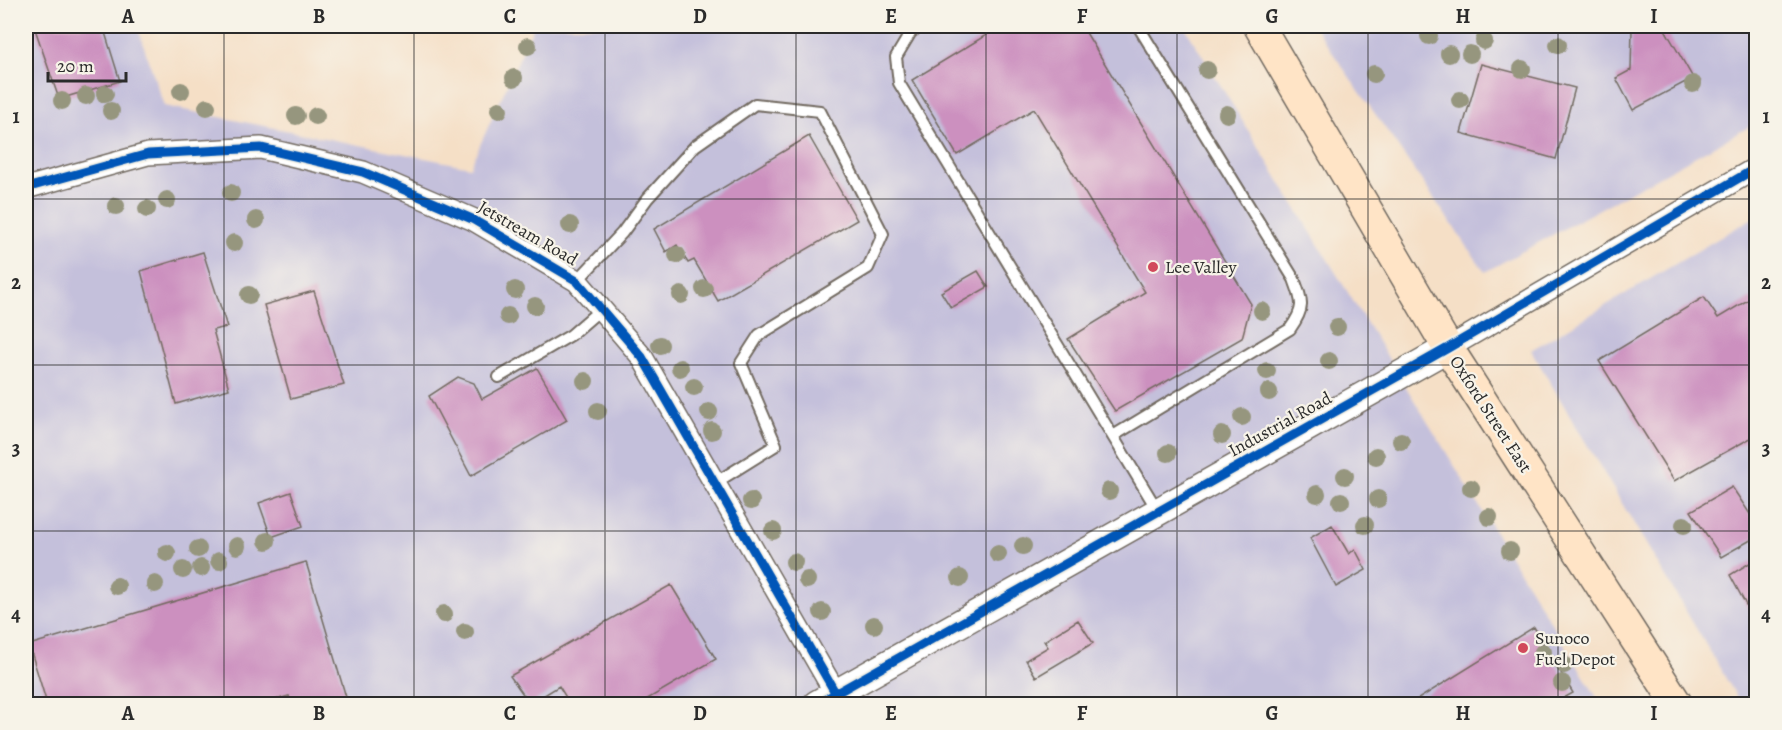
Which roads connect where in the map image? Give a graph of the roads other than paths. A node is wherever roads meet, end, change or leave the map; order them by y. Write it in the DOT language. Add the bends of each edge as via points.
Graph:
graph roads {
  1 [pos="921,26"];
  2 [pos="1138,26"];
  3 [pos="1259,26"];
  4 [pos="1756,168"];
  5 [pos="26,188"];
  6 [pos="577,281"];
  7 [pos="602,309"];
  8 [pos="1448,348"];
  9 [pos="499,377"];
  10 [pos="1113,436"];
  11 [pos="715,483"];
  12 [pos="1158,511"];
  13 [pos="826,699"];
  14 [pos="1677,705"];
  1 -- 10 [label="lane" via="911,32 896,57 899,83"];
  2 -- 10 [label="lane" via="1294,279 1301,314 1290,329"];
  3 -- 8 [label="main road, Oxford Street East"];
  4 -- 8 [label="street, Industrial Road"];
  5 -- 6 [label="street, Jetstream Road" via="147,154 261,148 363,172 472,219"];
  6 -- 7 [label="street, Jetstream Road"];
  6 -- 11 [label="lane" via="695,146 755,104 819,111 883,234 868,267 759,335 741,363 776,444"];
  7 -- 9 [label="lane" via="571,335"];
  7 -- 11 [label="street, Jetstream Road" via="642,357"];
  8 -- 12 [label="street, Industrial Road"];
  8 -- 14 [label="main road, Oxford Street East"];
  10 -- 12 [label="lane"];
  11 -- 13 [label="street, Jetstream Road"];
  12 -- 13 [label="street, Industrial Road"];
}
